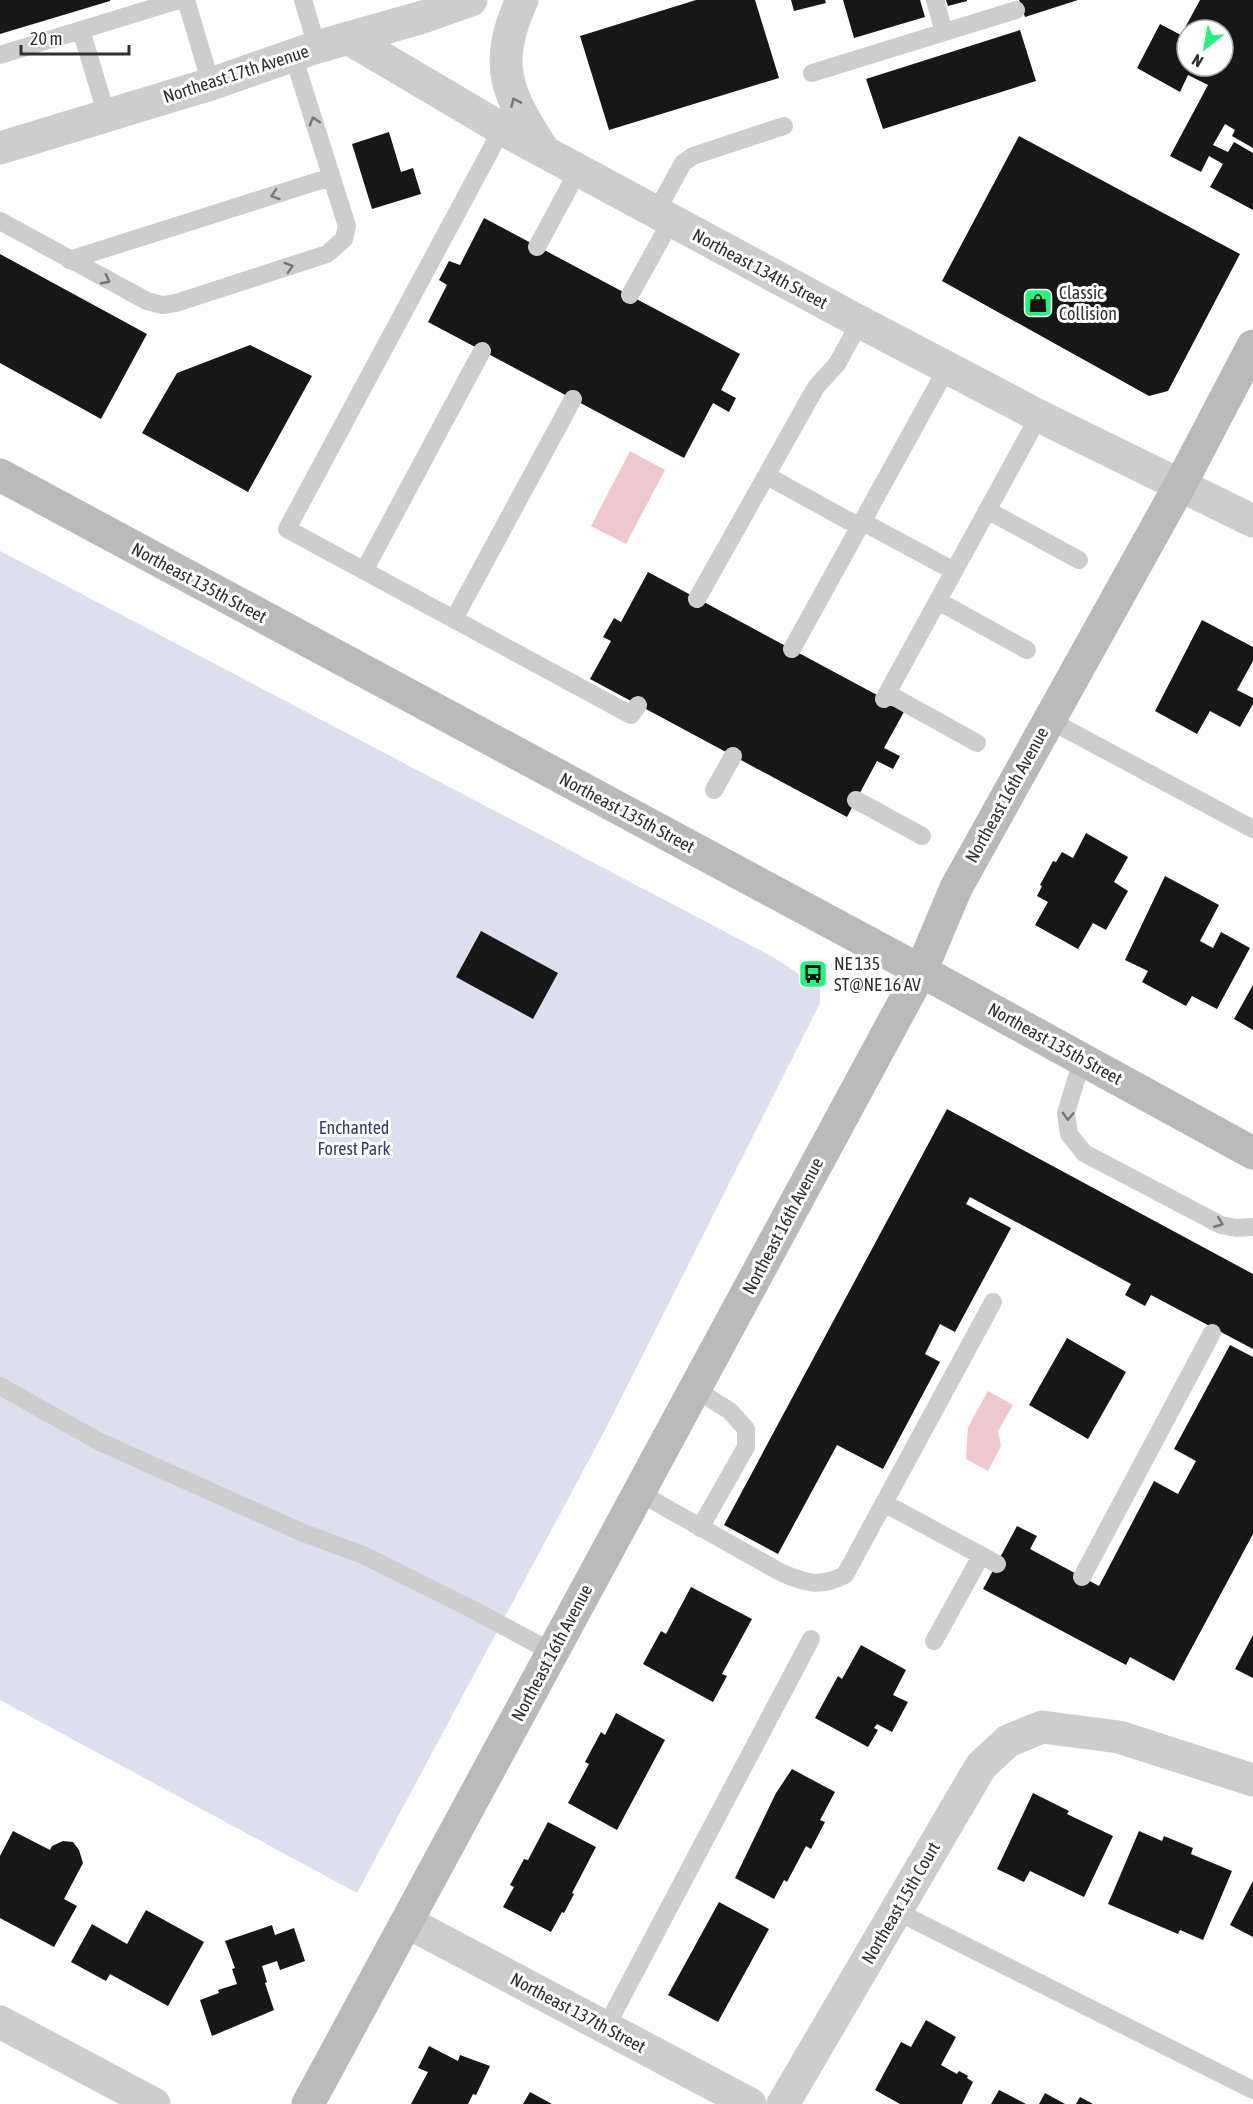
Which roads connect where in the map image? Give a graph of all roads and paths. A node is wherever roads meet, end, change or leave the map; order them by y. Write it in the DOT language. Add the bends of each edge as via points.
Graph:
graph roads {
  1 [pos="179,0"];
  2 [pos="186,0"];
  3 [pos="303,0"];
  4 [pos="471,0"];
  5 [pos="522,0"];
  6 [pos="935,0"];
  7 [pos="420,9"];
  8 [pos="1016,10"];
  9 [pos="81,30"];
  10 [pos="944,32"];
  11 [pos="319,47"];
  12 [pos="0,55"];
  13 [pos="812,73"];
  14 [pos="211,84"];
  15 [pos="106,116"];
  16 [pos="784,126"];
  17 [pos="502,129"];
  18 [pos="0,148"];
  19 [pos="545,152"];
  20 [pos="578,171"];
  21 [pos="331,177"];
  22 [pos="663,217"];
  23 [pos="0,220"];
  24 [pos="537,247"];
  25 [pos="69,260"];
  26 [pos="630,295"];
  27 [pos="860,322"];
  28 [pos="1253,346"];
  29 [pos="482,351"];
  30 [pos="947,368"];
  31 [pos="573,399"];
  32 [pos="1039,417"];
  33 [pos="0,475"];
  34 [pos="766,476"];
  35 [pos="1180,485"];
  36 [pos="987,510"];
  37 [pos="1253,521"];
  38 [pos="861,524"];
  39 [pos="1079,560"];
  40 [pos="364,571"];
  41 [pos="954,572"];
  42 [pos="697,599"];
  43 [pos="938,601"];
  44 [pos="454,619"];
  45 [pos="792,649"];
  46 [pos="1027,650"];
  47 [pos="638,705"];
  48 [pos="1049,720"];
  49 [pos="976,744"];
  50 [pos="733,756"];
  51 [pos="714,790"];
  52 [pos="856,800"];
  53 [pos="1253,829"];
  54 [pos="922,836"];
  55 [pos="921,971"];
  56 [pos="1082,1060"];
  57 [pos="1253,1154"];
  58 [pos="1253,1227"];
  59 [pos="993,1302"];
  60 [pos="1212,1333"];
  61 [pos="0,1386"];
  62 [pos="695,1389"];
  63 [pos="638,1492"];
  64 [pos="884,1503"];
  65 [pos="700,1528"];
  66 [pos="1082,1577"];
  67 [pos="811,1639"];
  68 [pos="934,1641"];
  69 [pos="552,1652"];
  70 [pos="1253,1780"];
  71 [pos="896,1911"];
  72 [pos="407,1922"];
  73 [pos="0,2022"];
  74 [pos="606,2028"];
  75 [pos="1253,2090"];
  76 [pos="154,2104"];
  77 [pos="308,2104"];
  78 [pos="750,2104"];
  79 [pos="783,2104"];
  1 -- 9 [label="lane"];
  2 -- 14 [label="lane"];
  3 -- 11 [label="lane"];
  4 -- 7 [label="street, Northeast 17th Avenue"];
  19 -- 5 [label="street, one-way" via="520,114 507,78 509,34"];
  6 -- 10 [label="lane"];
  7 -- 11 [label="street, Northeast 17th Avenue"];
  8 -- 10 [label="lane"];
  9 -- 12 [label="lane"];
  9 -- 15 [label="lane"];
  10 -- 13 [label="lane"];
  11 -- 14 [label="street, Northeast 17th Avenue"];
  11 -- 17 [label="street, Northeast 134th Street"];
  21 -- 11 [label="lane, one-way"];
  14 -- 15 [label="street, Northeast 17th Avenue"];
  15 -- 18 [label="street, Northeast 17th Avenue"];
  16 -- 22 [label="lane" via="693,156 683,163"];
  17 -- 19 [label="street, Northeast 134th Street"];
  17 -- 40 [label="lane" via="287,529"];
  19 -- 20 [label="street, Northeast 134th Street"];
  20 -- 22 [label="street, Northeast 134th Street"];
  20 -- 24 [label="lane"];
  21 -- 25 [label="lane, one-way"];
  25 -- 21 [label="lane, one-way" via="147,301 162,305 186,299 337,248 347,226"];
  22 -- 26 [label="lane"];
  22 -- 27 [label="street, Northeast 134th Street"];
  23 -- 25 [label="lane"];
  27 -- 30 [label="street, Northeast 134th Street"];
  27 -- 34 [label="lane" via="837,364 816,387"];
  28 -- 35 [label="street, Northeast 16th Avenue"];
  29 -- 40 [label="lane"];
  30 -- 32 [label="street, Northeast 134th Street"];
  30 -- 38 [label="lane"];
  31 -- 44 [label="lane"];
  32 -- 35 [label="street, Northeast 134th Street"];
  32 -- 36 [label="lane"];
  33 -- 55 [label="street, Northeast 135th Street"];
  34 -- 38 [label="lane"];
  34 -- 42 [label="lane"];
  35 -- 37 [label="street, Northeast 134th Street"];
  35 -- 48 [label="street, Northeast 16th Avenue"];
  36 -- 39 [label="lane"];
  36 -- 41 [label="lane"];
  38 -- 41 [label="lane"];
  38 -- 45 [label="lane"];
  40 -- 44 [label="lane"];
  41 -- 43 [label="lane"];
  43 -- 46 [label="lane"];
  43 -- 49 [label="lane" via="885,696"];
  44 -- 47 [label="lane" via="632,715"];
  48 -- 53 [label="lane"];
  48 -- 55 [label="street, Northeast 16th Avenue" via="956,888"];
  50 -- 51 [label="lane"];
  52 -- 54 [label="lane"];
  55 -- 56 [label="street, Northeast 135th Street"];
  55 -- 62 [label="street, Northeast 16th Avenue"];
  56 -- 57 [label="street, Northeast 135th Street"];
  56 -- 58 [label="lane, one-way" via="1066,1113 1069,1134 1084,1153 1221,1225"];
  59 -- 64 [label="lane"];
  60 -- 66 [label="lane"];
  61 -- 69 [label="lane" via="98,1442 363,1556"];
  62 -- 63 [label="street, Northeast 16th Avenue"];
  62 -- 65 [label="lane" via="730,1412 746,1429 746,1447"];
  63 -- 65 [label="lane"];
  63 -- 69 [label="street, Northeast 16th Avenue"];
  64 -- 65 [label="lane" via="845,1575 831,1582 796,1579"];
  64 -- 68 [label="lane" via="989,1560"];
  67 -- 74 [label="lane"];
  69 -- 72 [label="street, Northeast 16th Avenue"];
  70 -- 71 [label="street, Northeast 15th Court" via="1119,1737 1042,1727 1008,1741 981,1766"];
  71 -- 75 [label="lane"];
  71 -- 79 [label="street, Northeast 15th Court"];
  72 -- 74 [label="street, Northeast 137th Street"];
  72 -- 77 [label="street, Northeast 16th Avenue"];
  73 -- 76 [label="street"];
  74 -- 78 [label="street, Northeast 137th Street"];
}
